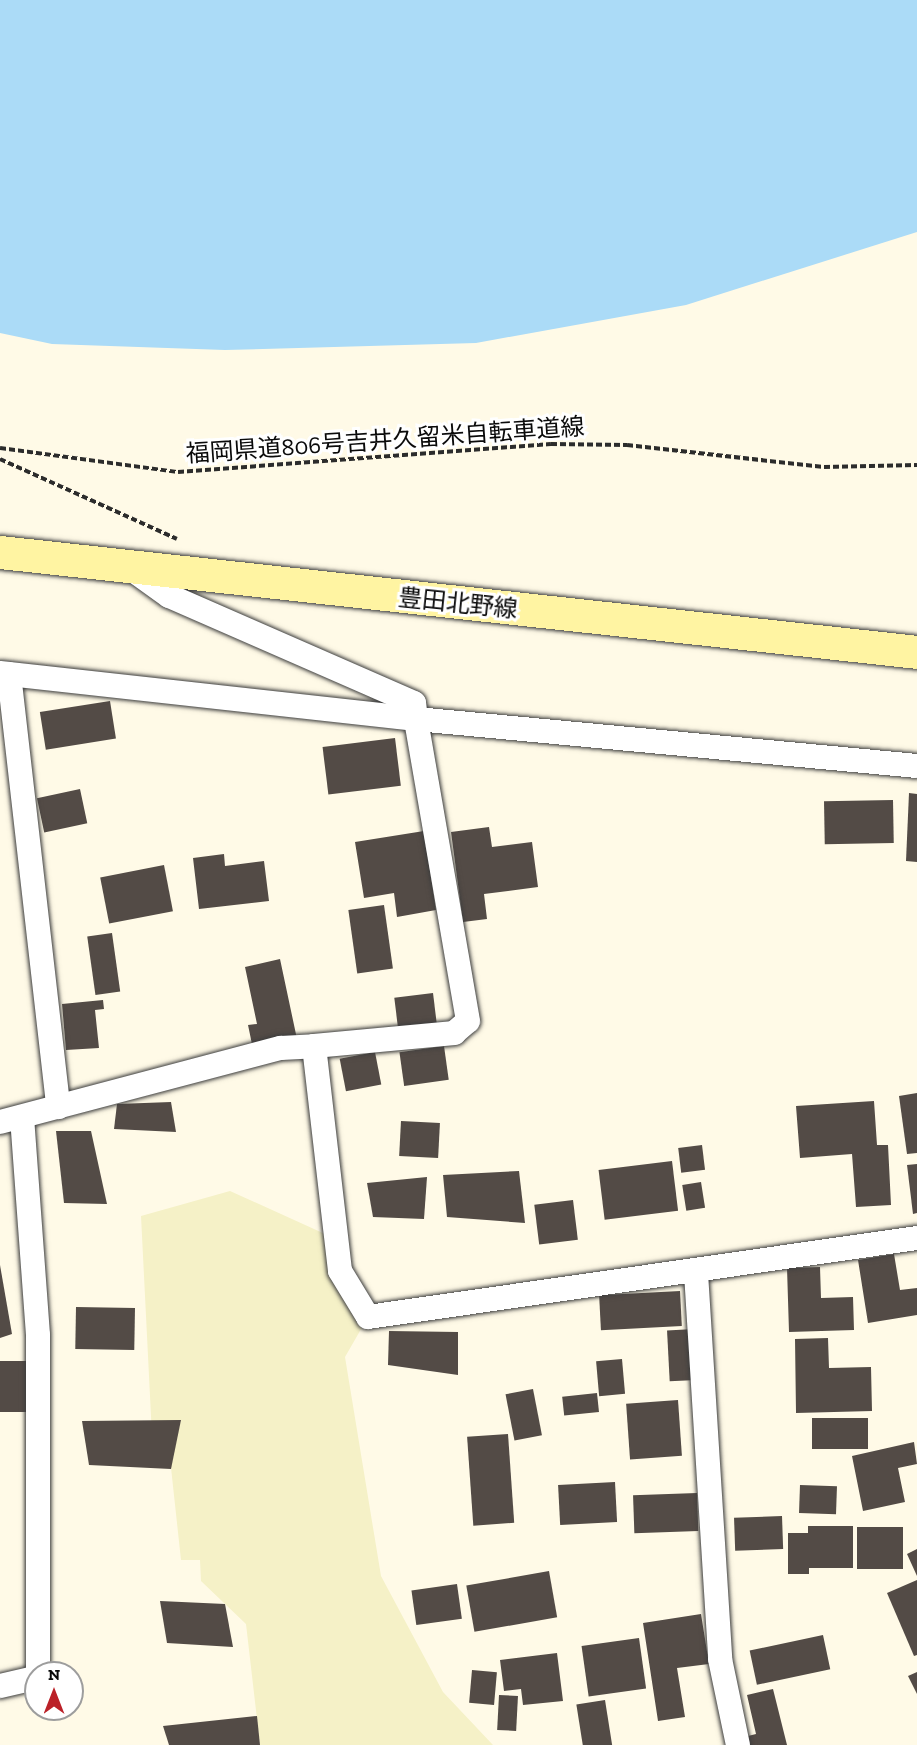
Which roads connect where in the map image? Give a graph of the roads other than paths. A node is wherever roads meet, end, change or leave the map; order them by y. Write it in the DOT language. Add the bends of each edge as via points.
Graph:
graph roads {
  1 [pos="0,552"];
  2 [pos="130,568"];
  3 [pos="917,652"];
  4 [pos="4,673"];
  5 [pos="416,719"];
  6 [pos="917,766"];
  7 [pos="314,1046"];
  8 [pos="58,1107"];
  9 [pos="11,1119"];
  10 [pos="917,1238"];
  11 [pos="696,1273"];
  12 [pos="38,1661"];
  13 [pos="24,1681"];
  14 [pos="0,1686"];
  15 [pos="738,1745"];
  1 -- 2 [label="main road, 豊田北野線"];
  2 -- 3 [label="main road, 豊田北野線"];
  2 -- 5 [label="street" via="169,596 414,703"];
  4 -- 5 [label="street"];
  4 -- 8 [label="street"];
  5 -- 6 [label="street"];
  5 -- 7 [label="street" via="468,1022 454,1033"];
  7 -- 8 [label="street" via="280,1048"];
  7 -- 11 [label="street" via="340,1271 368,1317"];
  8 -- 9 [label="street"];
  9 -- 12 [label="street" via="38,1335"];
  10 -- 11 [label="street"];
  11 -- 15 [label="street" via="720,1659"];
  13 -- 14 [label="street"];
}
